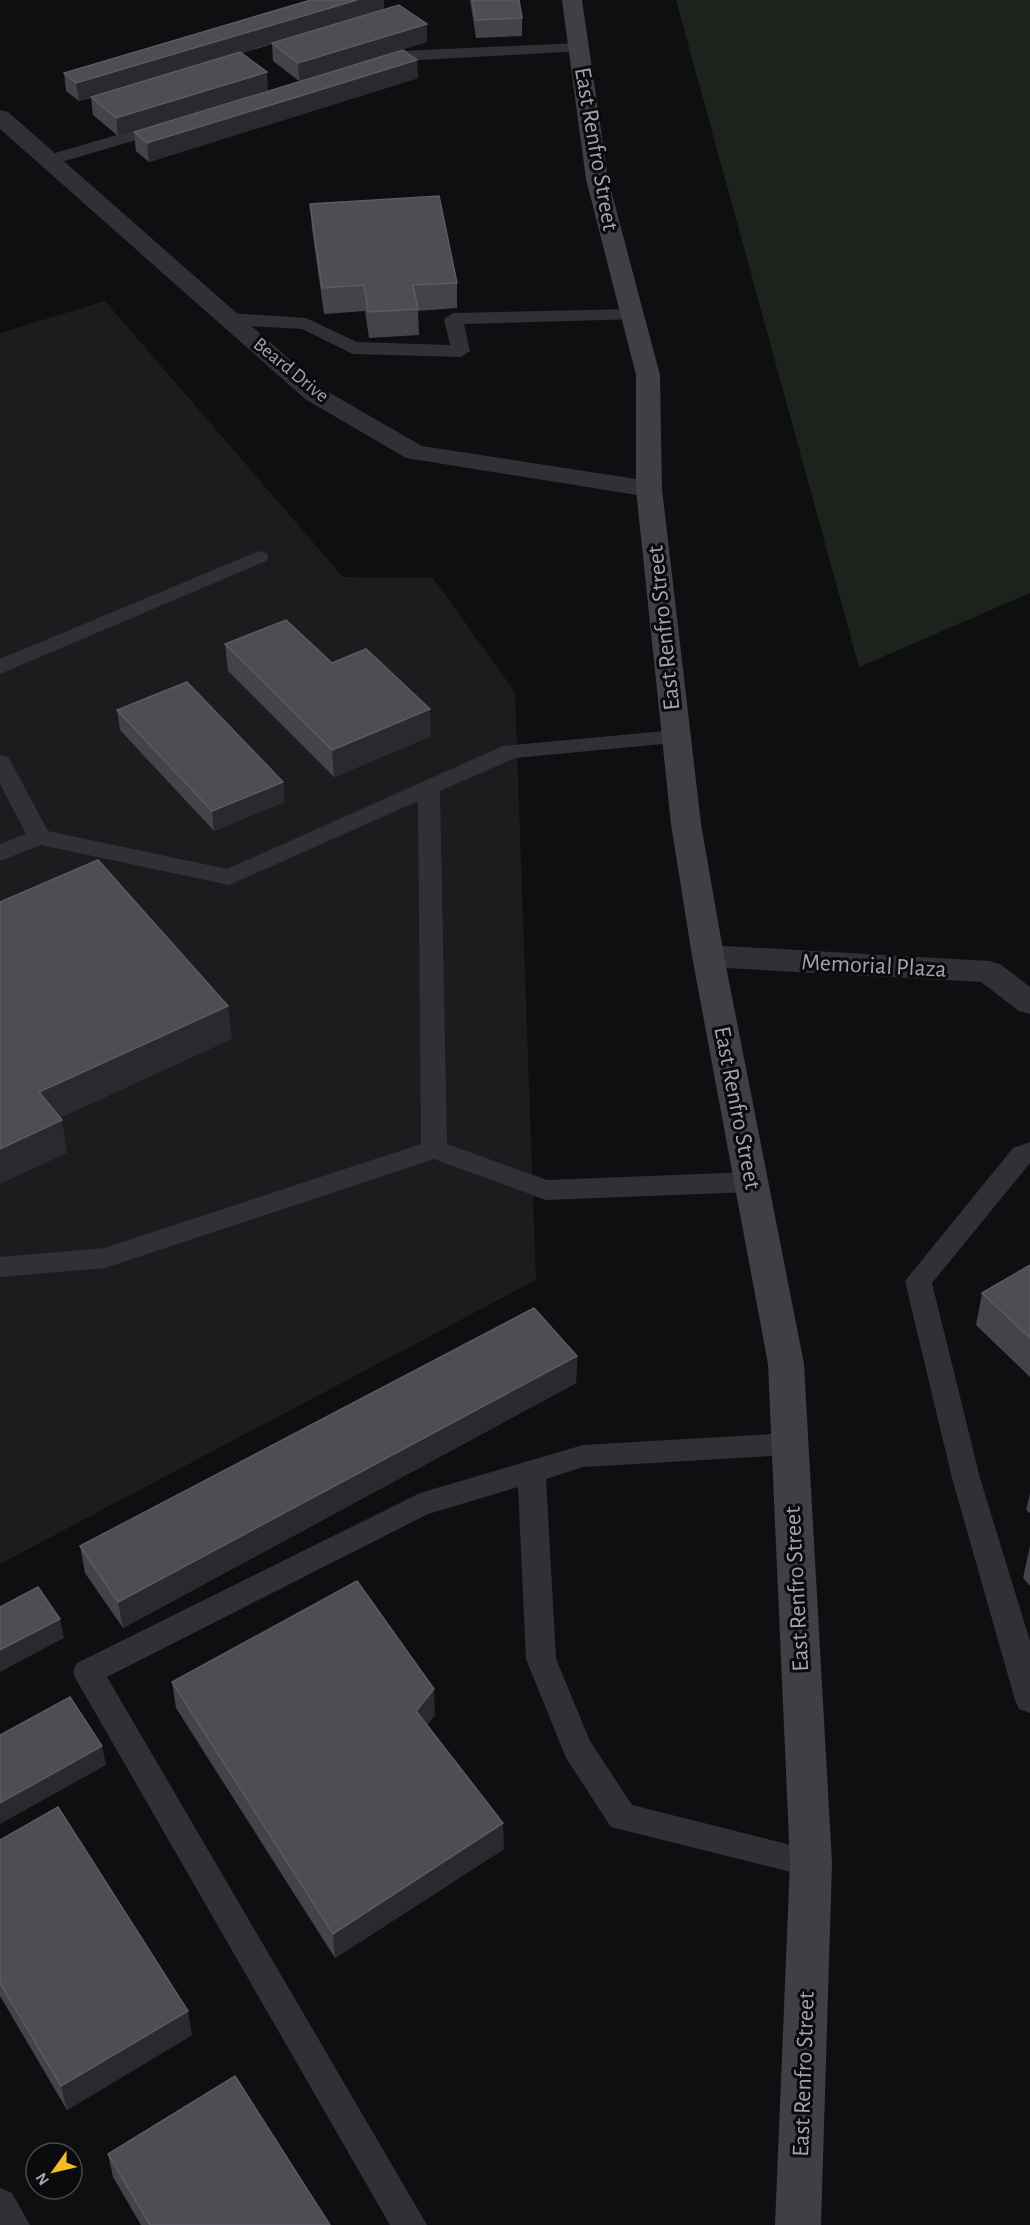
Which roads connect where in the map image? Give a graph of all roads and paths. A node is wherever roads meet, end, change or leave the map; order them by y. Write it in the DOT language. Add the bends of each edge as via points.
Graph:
graph roads {
  1 [pos="572,0"];
  2 [pos="578,48"];
  3 [pos="367,66"];
  4 [pos="0,117"];
  5 [pos="188,119"];
  6 [pos="51,160"];
  7 [pos="632,315"];
  8 [pos="230,319"];
  9 [pos="649,489"];
  10 [pos="259,556"];
  11 [pos="0,667"];
  12 [pos="676,737"];
  13 [pos="0,762"];
  14 [pos="429,788"];
  15 [pos="39,837"];
  16 [pos="0,853"];
  17 [pos="708,956"];
  18 [pos="1030,1004"];
  19 [pos="434,1149"];
  20 [pos="1030,1151"];
  21 [pos="751,1182"];
  22 [pos="0,1267"];
  23 [pos="790,1444"];
  24 [pos="531,1471"];
  25 [pos="1030,1700"];
  26 [pos="811,1863"];
  27 [pos="0,2205"];
  28 [pos="12,2225"];
  29 [pos="409,2225"];
  30 [pos="798,2225"];
  1 -- 2 [label="main road, East Renfro Street"];
  2 -- 3 [label="lane" via="400,56"];
  2 -- 7 [label="main road, East Renfro Street" via="597,179"];
  4 -- 6 [label="street, Beard Drive"];
  5 -- 6 [label="lane"];
  6 -- 8 [label="street, Beard Drive"];
  7 -- 8 [label="lane" via="453,319 461,351 353,348 306,324"];
  7 -- 9 [label="main road, East Renfro Street" via="648,375"];
  8 -- 9 [label="street, Beard Drive" via="314,394 415,453"];
  9 -- 12 [label="main road, East Renfro Street"];
  10 -- 11 [label="lane"];
  12 -- 14 [label="lane" via="511,750"];
  12 -- 17 [label="main road, East Renfro Street"];
  13 -- 15 [label="lane"];
  14 -- 15 [label="lane" via="229,877"];
  14 -- 19 [label="lane"];
  15 -- 16 [label="lane"];
  17 -- 18 [label="street, Memorial Plaza" via="989,972"];
  17 -- 21 [label="main road, East Renfro Street"];
  19 -- 21 [label="lane" via="546,1190"];
  19 -- 22 [label="lane" via="105,1258"];
  20 -- 25 [label="lane" via="1022,1155 918,1281 966,1478"];
  21 -- 23 [label="main road, East Renfro Street" via="786,1364"];
  23 -- 24 [label="lane" via="584,1456"];
  23 -- 26 [label="main road, East Renfro Street"];
  24 -- 26 [label="lane" via="541,1659 577,1748 622,1817"];
  24 -- 29 [label="lane" via="420,1505 88,1672"];
  26 -- 30 [label="main road, East Renfro Street"];
  27 -- 28 [label="lane"];
}
